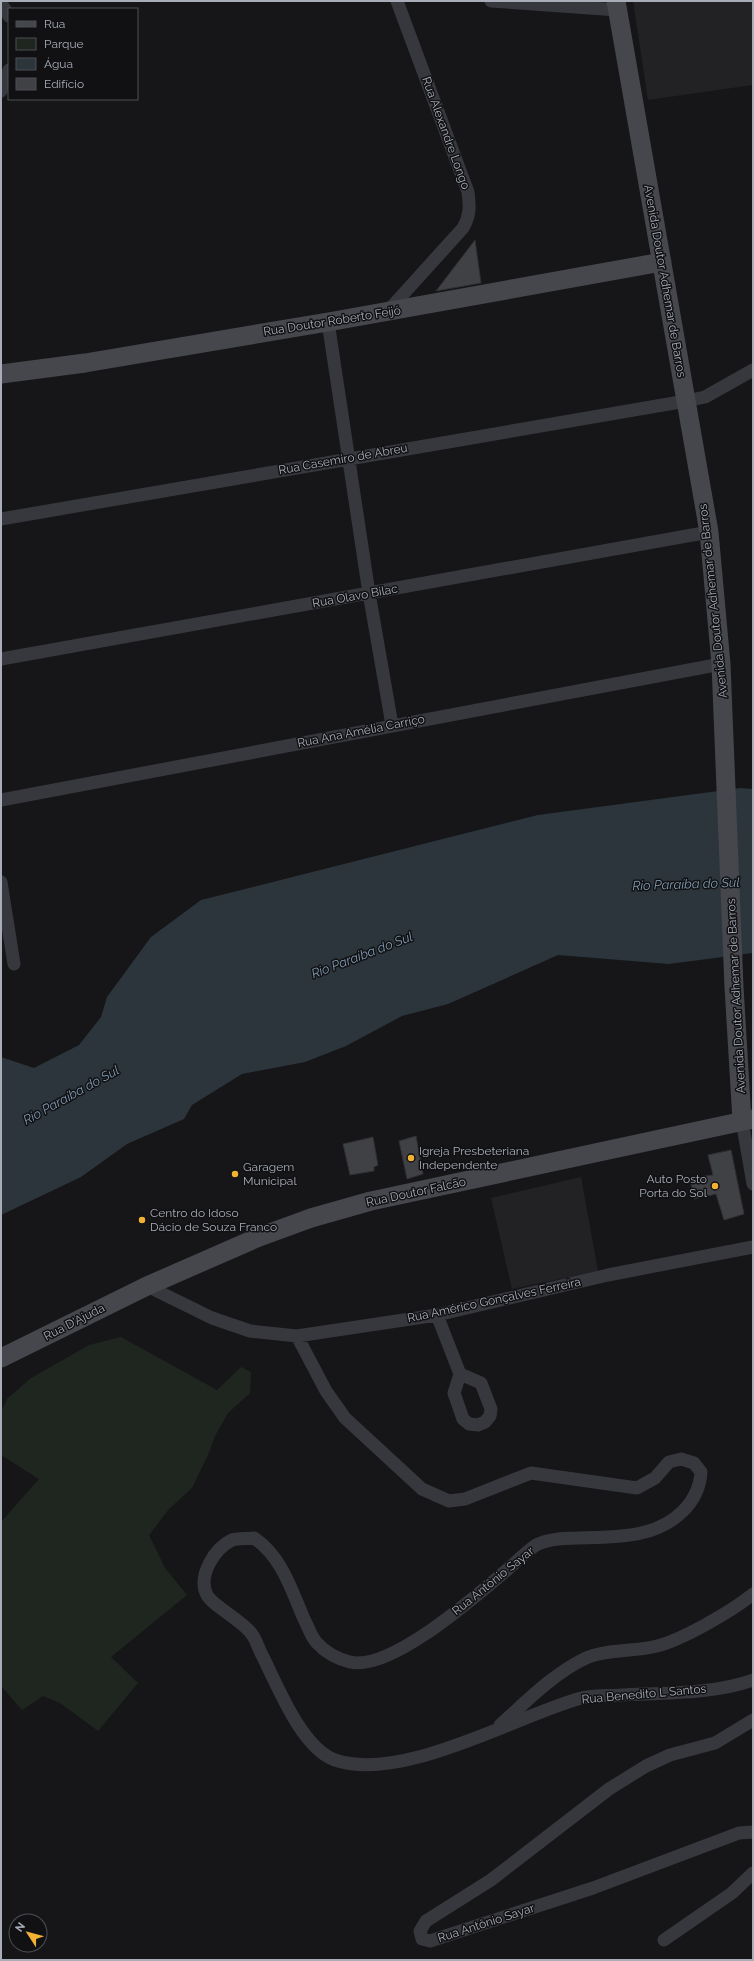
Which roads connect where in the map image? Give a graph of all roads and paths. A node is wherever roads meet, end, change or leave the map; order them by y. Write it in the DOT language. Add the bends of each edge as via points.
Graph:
graph roads {
  1 [pos="397,1"];
  2 [pos="491,1"];
  3 [pos="1,3"];
  4 [pos="617,5"];
  5 [pos="8,14"];
  6 [pos="8,73"];
  7 [pos="1,91"];
  8 [pos="662,262"];
  9 [pos="388,312"];
  10 [pos="328,322"];
  11 [pos="753,370"];
  12 [pos="1,374"];
  13 [pos="686,401"];
  14 [pos="348,458"];
  15 [pos="1,519"];
  16 [pos="709,532"];
  17 [pos="369,593"];
  18 [pos="1,659"];
  19 [pos="721,664"];
  20 [pos="392,725"];
  21 [pos="1,800"];
  22 [pos="1,882"];
  23 [pos="14,964"];
  24 [pos="747,1120"];
  25 [pos="753,1184"];
  26 [pos="753,1247"];
  27 [pos="147,1286"];
  28 [pos="437,1315"];
  29 [pos="297,1336"];
  30 [pos="1,1358"];
  31 [pos="460,1374"];
  32 [pos="753,1594"];
  33 [pos="208,1596"];
  34 [pos="753,1680"];
  35 [pos="753,1720"];
  36 [pos="492,1731"];
  37 [pos="753,1832"];
  38 [pos="753,1873"];
  39 [pos="664,1940"];
  1 -- 9 [label="street, Rua Alexandre Longo" via="468,192 470,206 469,218 463,228"];
  2 -- 4 [label="street"];
  3 -- 5 [label="street"];
  4 -- 8 [label="main road, Avenida Doutor Adhemar de Barros"];
  6 -- 7 [label="street"];
  8 -- 9 [label="main road, Rua Doutor Roberto Feijó"];
  8 -- 13 [label="main road, Avenida Doutor Adhemar de Barros"];
  9 -- 10 [label="main road, Rua Doutor Roberto Feijó"];
  10 -- 12 [label="main road, Rua Doutor Roberto Feijó" via="85,363"];
  10 -- 14 [label="street"];
  11 -- 13 [label="street" via="705,397"];
  13 -- 14 [label="street, Rua Casemiro de Abreu"];
  13 -- 16 [label="main road, Avenida Doutor Adhemar de Barros"];
  14 -- 15 [label="street, Rua Casemiro de Abreu"];
  14 -- 17 [label="street"];
  16 -- 17 [label="street, Rua Olavo Bilac"];
  16 -- 19 [label="main road, Avenida Doutor Adhemar de Barros"];
  17 -- 18 [label="street, Rua Olavo Bilac"];
  17 -- 20 [label="street"];
  19 -- 20 [label="street, Rua Ana Amélia Carriço"];
  19 -- 24 [label="main road, Avenida Doutor Adhemar de Barros" via="734,987"];
  20 -- 21 [label="street, Rua Ana Amélia Carriço"];
  22 -- 23 [label="street"];
  24 -- 25 [label="street, Avenida Doutor Adhemar de Barros"];
  24 -- 27 [label="main road, Rua Doutor Falcão" via="371,1201 266,1234"];
  26 -- 28 [label="street, Rua Américo Gonçalves Ferreira" via="608,1275"];
  27 -- 29 [label="street, Rua Américo Gonçalves Ferreira" via="212,1318 250,1331"];
  27 -- 30 [label="main road, Rua D'Ajuda"];
  28 -- 29 [label="street, Rua Américo Gonçalves Ferreira"];
  28 -- 31 [label="street"];
  29 -- 33 [label="street, Rua Antônio Sayar" via="326,1391 345,1418 422,1489 449,1501 465,1498 531,1473 637,1488 655,1478 669,1462 681,1459 694,1463 701,1472 700,1485 692,1502 676,1518 657,1529 625,1537 561,1538 537,1545 460,1609 425,1634 385,1657 366,1662 352,1663 335,1657 316,1643 278,1560 266,1546 254,1538 233,1540 216,1552 204,1584"];
  32 -- 36 [label="street, Rua Benedito L Santos" via="673,1641 586,1659 565,1670"];
  33 -- 36 [label="street, Rua Benedito L Santos" via="252,1634 299,1727 313,1746 334,1760 379,1764 405,1760 454,1746"];
  34 -- 36 [label="street, Rua Benedito L Santos" via="716,1688 583,1698"];
  35 -- 37 [label="street, Rua Antônio Sayar" via="715,1743 670,1755 646,1766 609,1789 491,1880 426,1920 420,1931 422,1939 430,1941 593,1888 739,1833"];
  38 -- 39 [label="street" via="732,1893"];
}
